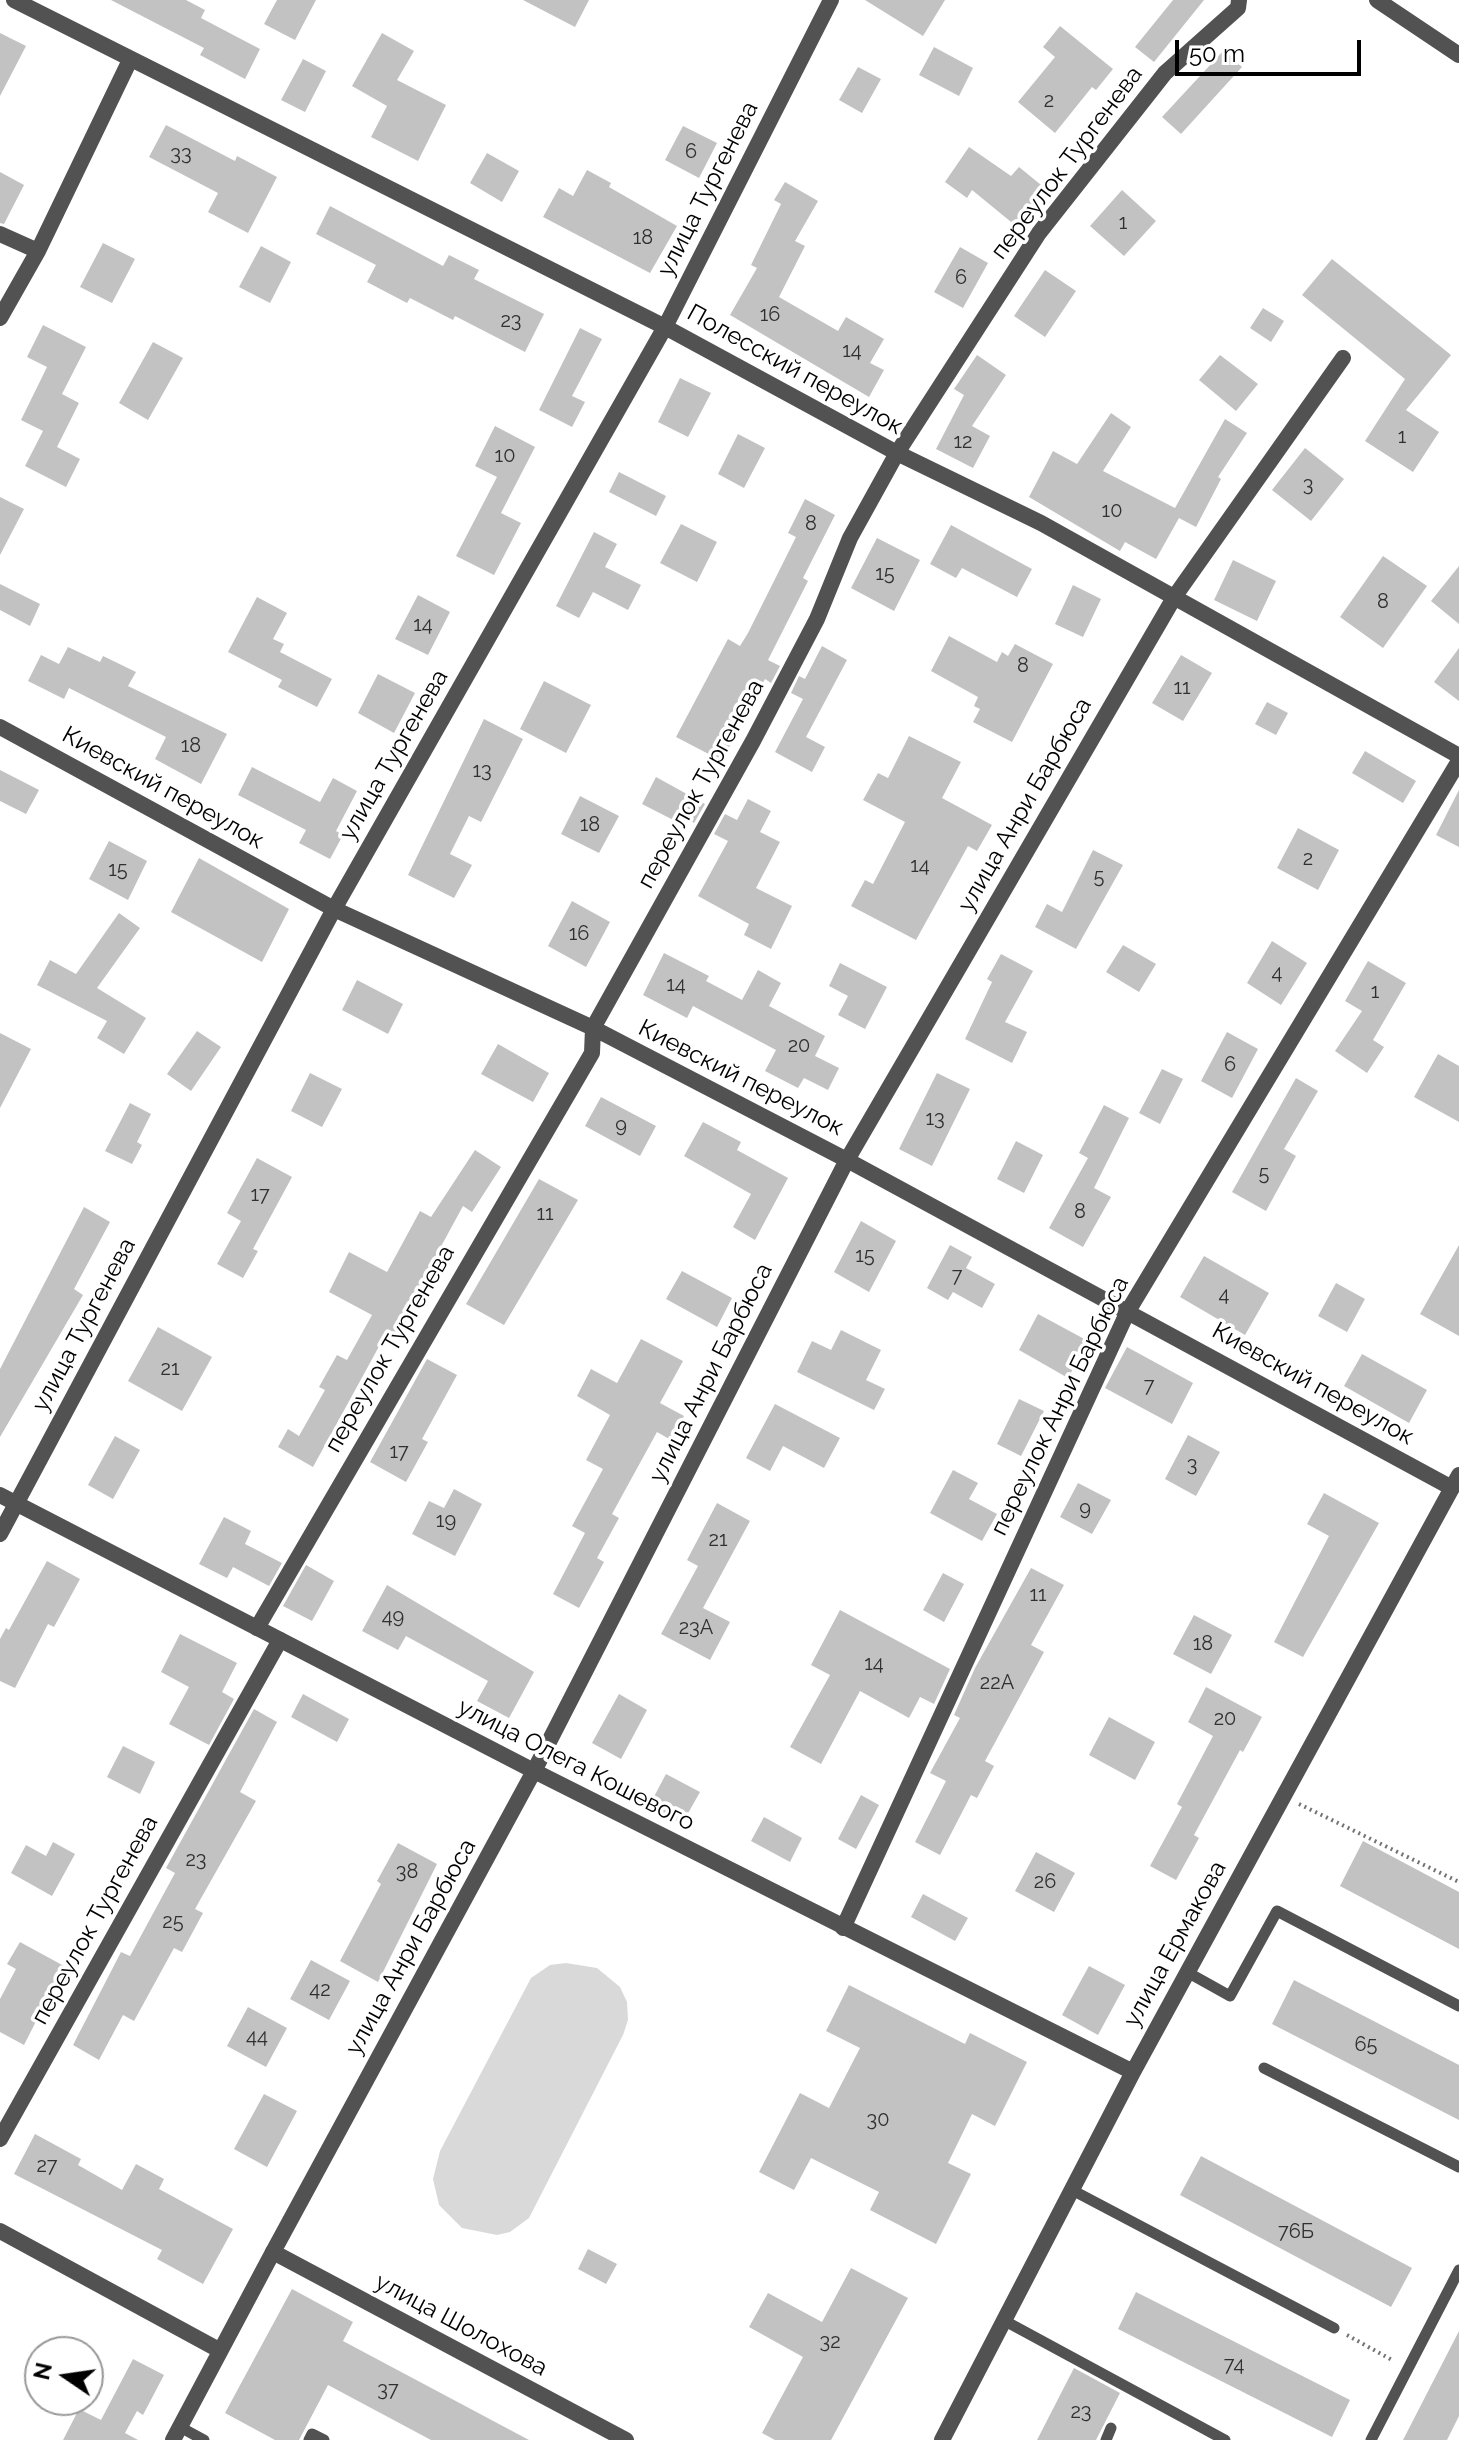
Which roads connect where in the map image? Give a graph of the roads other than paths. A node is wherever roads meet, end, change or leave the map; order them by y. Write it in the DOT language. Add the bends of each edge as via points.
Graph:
graph roads {
  1 [pos="14,0"];
  2 [pos="831,0"];
  3 [pos="1239,0"];
  4 [pos="1377,0"];
  5 [pos="1459,55"];
  6 [pos="130,60"];
  7 [pos="0,234"];
  8 [pos="38,251"];
  9 [pos="0,318"];
  10 [pos="665,327"];
  11 [pos="1343,358"];
  12 [pos="897,453"];
  13 [pos="1175,596"];
  14 [pos="0,727"];
  15 [pos="1459,758"];
  16 [pos="334,909"];
  17 [pos="593,1028"];
  18 [pos="847,1160"];
  19 [pos="1128,1311"];
  20 [pos="1456,1481"];
  21 [pos="0,1495"];
  22 [pos="16,1504"];
  23 [pos="0,1534"];
  24 [pos="257,1628"];
  25 [pos="280,1640"];
  26 [pos="534,1771"];
  27 [pos="843,1928"];
  28 [pos="1187,1972"];
  29 [pos="1459,2006"];
  30 [pos="1264,2068"];
  31 [pos="1133,2072"];
  32 [pos="0,2139"];
  33 [pos="1459,2167"];
  34 [pos="1072,2190"];
  35 [pos="0,2231"];
  36 [pos="273,2252"];
  37 [pos="1459,2270"];
  38 [pos="1005,2321"];
  39 [pos="1334,2328"];
  40 [pos="219,2350"];
  41 [pos="1111,2428"];
  42 [pos="176,2434"];
  43 [pos="204,2440"];
  44 [pos="309,2440"];
  45 [pos="324,2440"];
  46 [pos="626,2440"];
  47 [pos="942,2440"];
  48 [pos="1106,2440"];
  49 [pos="1225,2440"];
  50 [pos="1371,2440"];
  1 -- 6 [label="street, Полесский переулок"];
  2 -- 10 [label="street, улица Тургенева"];
  3 -- 12 [label="street, переулок Тургенева" via="1238,8 1165,73 1039,233"];
  4 -- 5 [label="street"];
  6 -- 8 [label="street"];
  6 -- 10 [label="street, Полесский переулок"];
  7 -- 8 [label="street"];
  8 -- 9 [label="street"];
  10 -- 12 [label="street, Полесский переулок"];
  10 -- 16 [label="street, улица Тургенева"];
  11 -- 13 [label="street, улица Анри Барбюса"];
  12 -- 13 [label="street, Полесский переулок"];
  12 -- 17 [label="street, переулок Тургенева" via="850,538 817,619 760,727"];
  13 -- 15 [label="street, Полесский переулок"];
  13 -- 18 [label="street, улица Анри Барбюса"];
  14 -- 16 [label="street, Киевский переулок"];
  15 -- 19 [label="street, переулок Анри Барбюса"];
  16 -- 17 [label="street, Киевский переулок"];
  16 -- 22 [label="street, улица Тургенева"];
  17 -- 18 [label="street, Киевский переулок"];
  17 -- 24 [label="street, переулок Тургенева" via="592,1053"];
  18 -- 19 [label="street, Киевский переулок"];
  18 -- 26 [label="street, улица Анри Барбюса"];
  19 -- 20 [label="street, Киевский переулок"];
  19 -- 27 [label="street, переулок Анри Барбюса"];
  20 -- 28 [label="street, улица Ермакова"];
  21 -- 22 [label="street, улица Олега Кошевого"];
  22 -- 23 [label="street, улица Тургенева"];
  22 -- 24 [label="street, улица Олега Кошевого"];
  24 -- 25 [label="street, улица Олега Кошевого"];
  25 -- 26 [label="street, улица Олега Кошевого"];
  25 -- 32 [label="street, переулок Тургенева"];
  26 -- 27 [label="street, улица Олега Кошевого"];
  26 -- 36 [label="street, улица Анри Барбюса"];
  27 -- 31 [label="street, улица Олега Кошевого"];
  28 -- 29 [label="lane" via="1230,1996 1277,1911"];
  28 -- 31 [label="street, улица Ермакова"];
  30 -- 33 [label="lane"];
  31 -- 34 [label="street, улица Ермакова"];
  34 -- 38 [label="street, улица Ермакова"];
  34 -- 39 [label="lane"];
  35 -- 40 [label="street"];
  36 -- 40 [label="street, улица Анри Барбюса"];
  36 -- 46 [label="street, улица Шолохова"];
  37 -- 50 [label="lane"];
  38 -- 47 [label="street, улица Ермакова"];
  38 -- 49 [label="lane"];
  40 -- 42 [label="street, улица Анри Барбюса"];
  41 -- 48 [label="lane"];
  42 -- 43 [label="lane"];
  44 -- 45 [label="lane" via="312,2434"];
}
